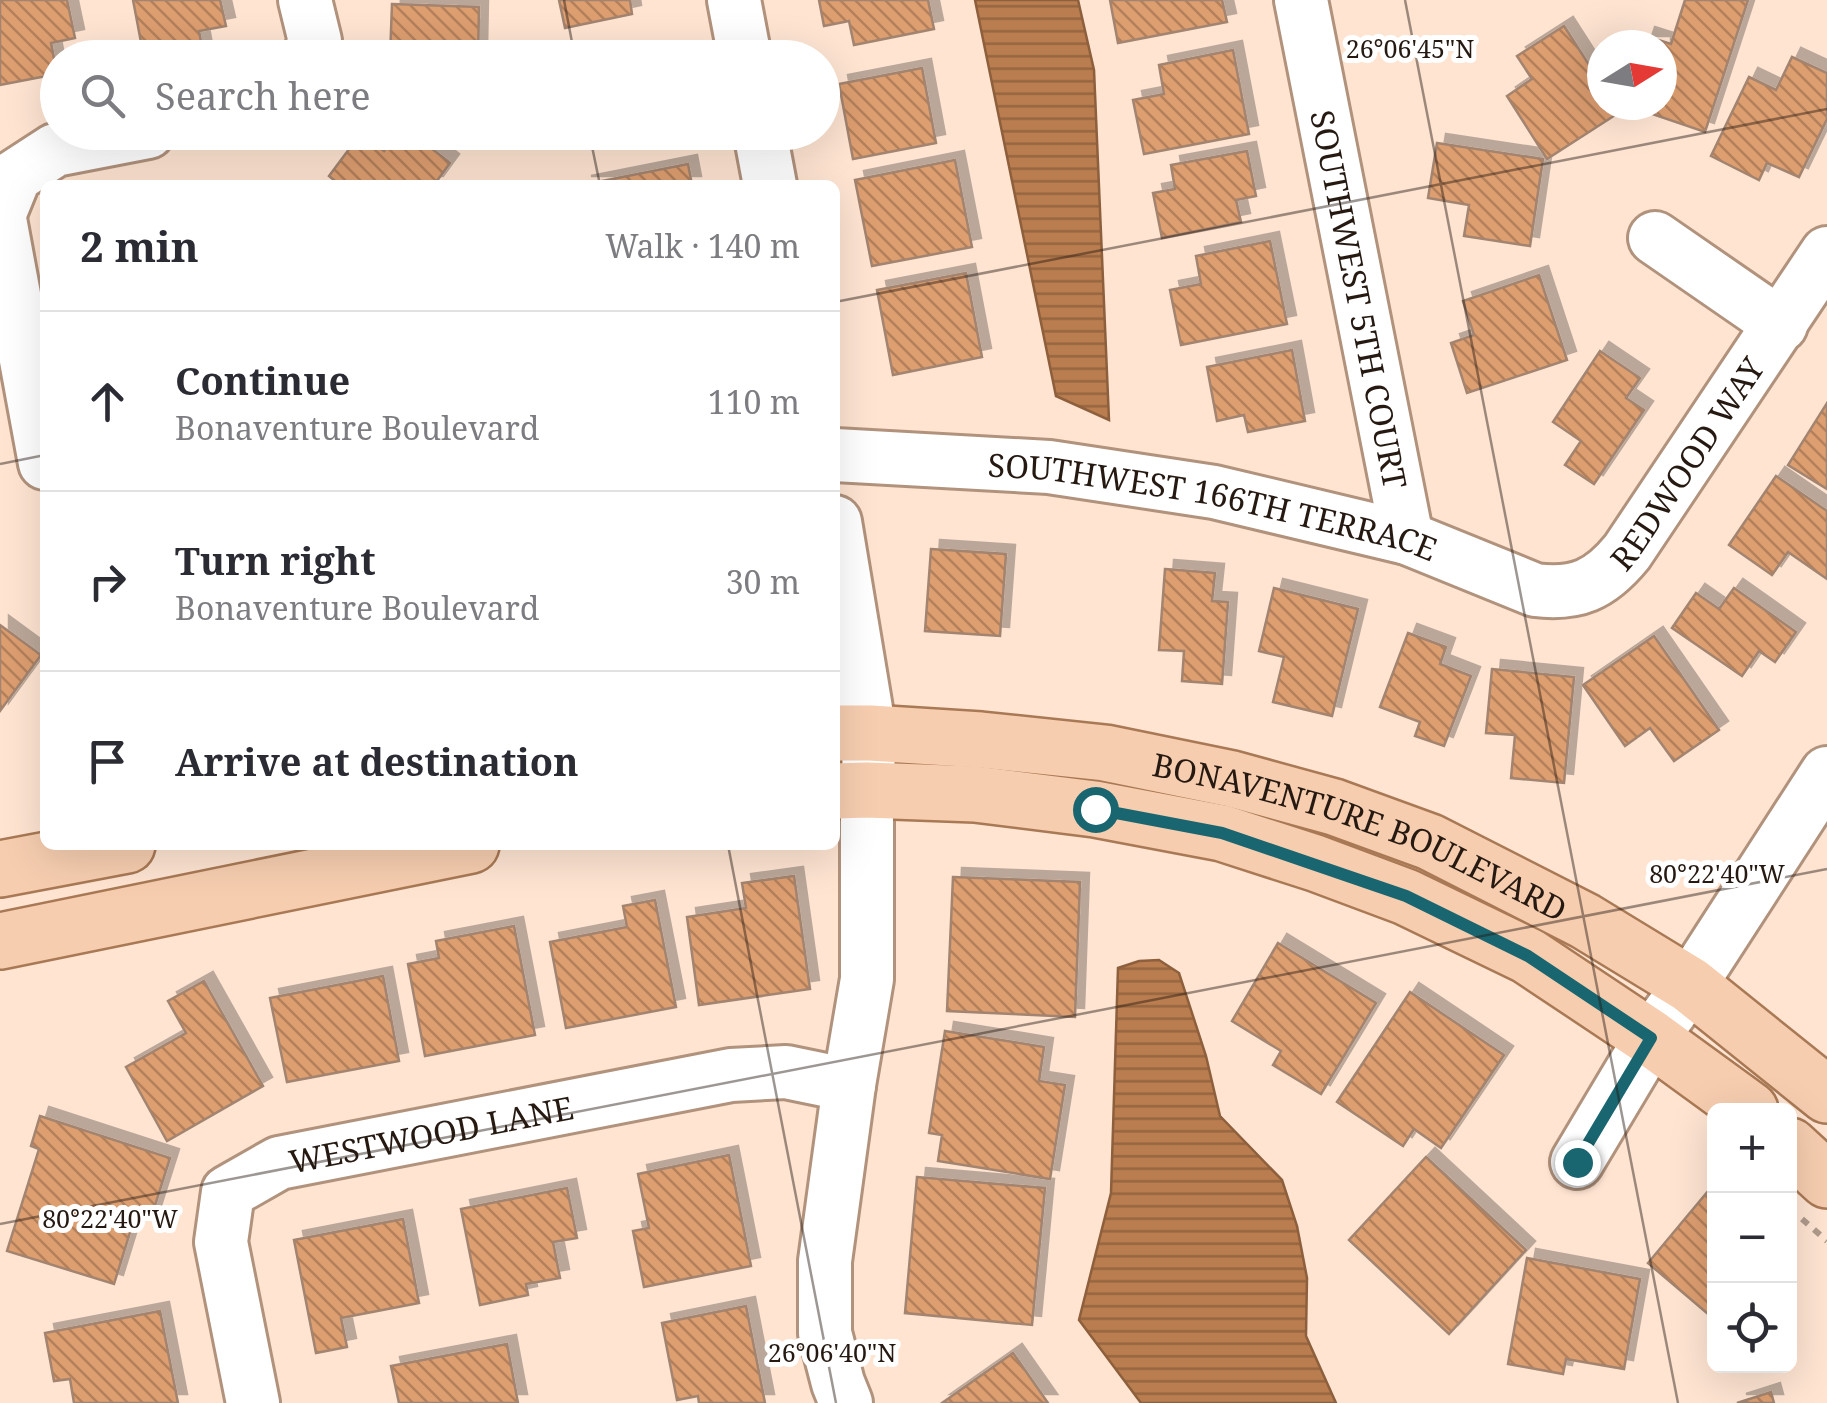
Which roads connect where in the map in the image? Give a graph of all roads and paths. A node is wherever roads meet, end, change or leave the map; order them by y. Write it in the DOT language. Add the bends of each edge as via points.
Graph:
graph roads {
  1 [pos="305,0"];
  2 [pos="734,0"];
  3 [pos="1301,0"];
  4 [pos="314,40"];
  5 [pos="742,40"];
  6 [pos="55,150"];
  7 [pos="763,150"];
  8 [pos="769,180"];
  9 [pos="0,216"];
  10 [pos="1654,238"];
  11 [pos="1827,253"];
  12 [pos="1780,325"];
  13 [pos="40,436"];
  14 [pos="840,456"];
  15 [pos="1408,538"];
  16 [pos="840,581"];
  17 [pos="1580,588"];
  18 [pos="853,733"];
  19 [pos="1827,773"];
  20 [pos="851,790"];
  21 [pos="101,850"];
  22 [pos="446,850"];
  23 [pos="0,869"];
  24 [pos="0,941"];
  25 [pos="1690,985"];
  26 [pos="1651,1038"];
  27 [pos="849,1085"];
  28 [pos="1827,1095"];
  29 [pos="1740,1103"];
  30 [pos="1797,1152"];
  31 [pos="1577,1162"];
  32 [pos="1827,1180"];
  33 [pos="1797,1214"];
  34 [pos="1827,1241"];
  35 [pos="253,1403"];
  36 [pos="846,1403"];
  1 -- 4 [label="street"];
  2 -- 5 [label="street"];
  3 -- 15 [label="street, SOUTHWEST 5TH COURT"];
  6 -- 9 [label="street" via="15,176"];
  7 -- 8 [label="street"];
  9 -- 13 [label="street"];
  10 -- 12 [label="street, REDWOOD WAY"];
  11 -- 12 [label="street, REDWOOD WAY"];
  12 -- 17 [label="street, REDWOOD WAY" via="1627,552 1612,570"];
  14 -- 15 [label="street, SOUTHWEST 166TH TERRACE" via="1050,467 1214,492"];
  15 -- 17 [label="street, SOUTHWEST 166TH TERRACE" via="1534,590"];
  16 -- 18 [label="street"];
  18 -- 20 [label="street"];
  18 -- 25 [label="main road, BONAVENTURE BOULEVARD" via="1105,753 1334,807 1430,842"];
  19 -- 25 [label="street"];
  20 -- 26 [label="main road, BONAVENTURE BOULEVARD" via="975,794 1222,833 1406,896 1528,956"];
  20 -- 27 [label="street" via="866,979"];
  21 -- 23 [label="main road"];
  22 -- 24 [label="main road"];
  25 -- 26 [label="street"];
  25 -- 28 [label="main road, BONAVENTURE BOULEVARD"];
  26 -- 29 [label="main road, BONAVENTURE BOULEVARD"];
  26 -- 31 [label="street"];
  27 -- 35 [label="street, WESTWOOD LANE" via="786,1072 731,1075 279,1163 228,1192 221,1242"];
  27 -- 36 [label="street" via="825,1261 825,1334"];
  30 -- 32 [label="main road"];
  33 -- 34 [label="path"];
}
